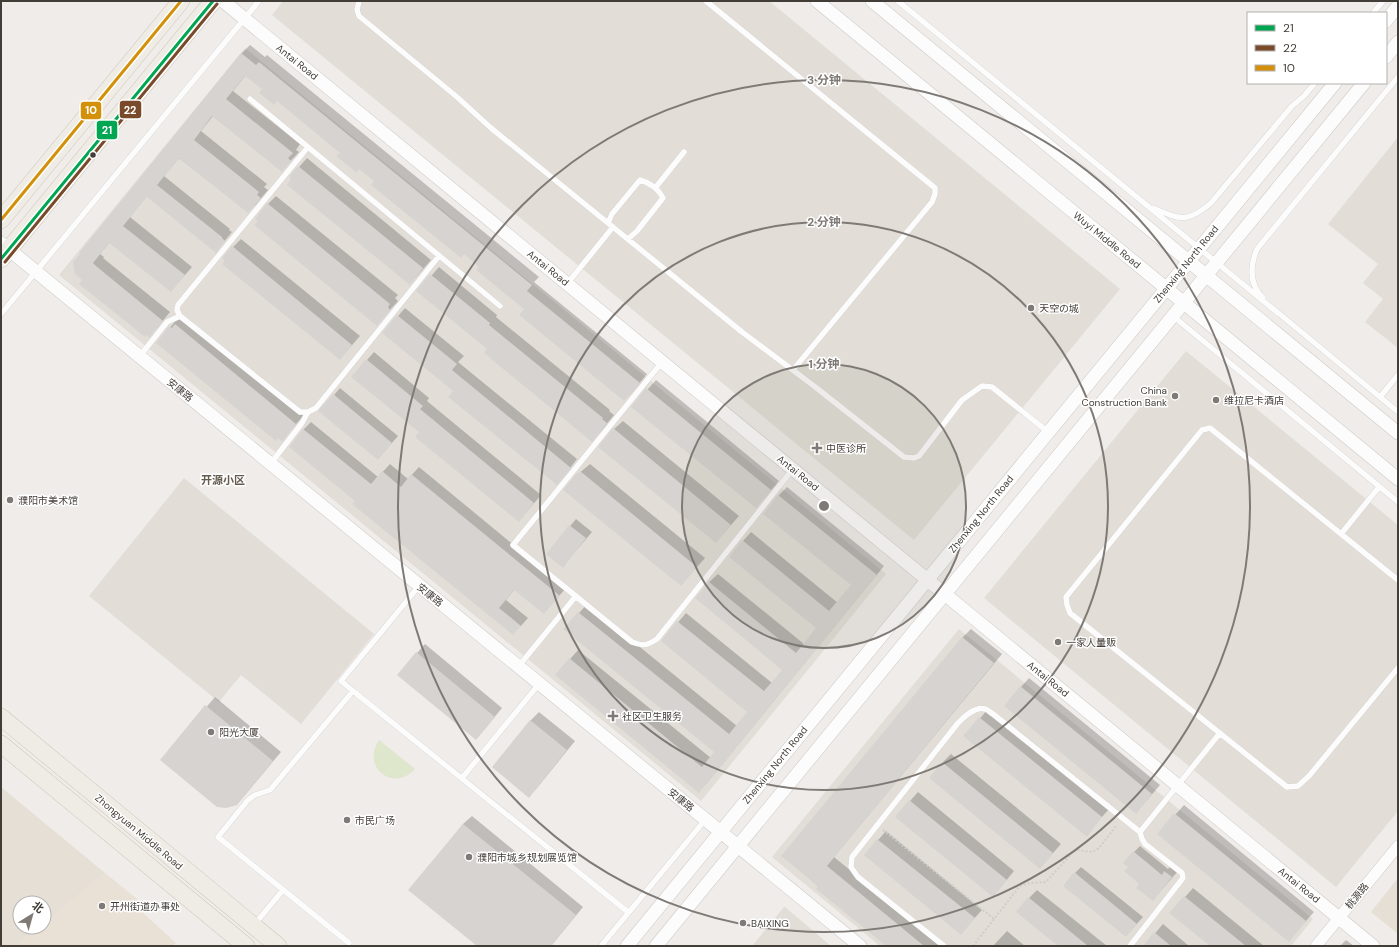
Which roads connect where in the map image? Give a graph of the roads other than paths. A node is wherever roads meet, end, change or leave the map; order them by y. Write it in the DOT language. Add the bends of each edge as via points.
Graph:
graph roads {
  1 [pos="182,1"];
  2 [pos="213,1"];
  3 [pos="223,1"];
  4 [pos="259,1"];
  5 [pos="359,1"];
  6 [pos="706,1"];
  7 [pos="816,1"];
  8 [pos="872,1"];
  9 [pos="898,1"];
  10 [pos="1383,1"];
  11 [pos="1398,6"];
  12 [pos="1374,12"];
  13 [pos="244,18"];
  14 [pos="1387,20"];
  15 [pos="1398,42"];
  16 [pos="1387,56"];
  17 [pos="1398,77"];
  18 [pos="1315,84"];
  19 [pos="1334,84"];
  20 [pos="1363,84"];
  21 [pos="250,99"];
  22 [pos="308,147"];
  23 [pos="684,152"];
  24 [pos="656,187"];
  25 [pos="1147,206"];
  26 [pos="1,220"];
  27 [pos="611,225"];
  28 [pos="628,239"];
  29 [pos="1199,248"];
  30 [pos="4,250"];
  31 [pos="439,256"];
  32 [pos="1189,261"];
  33 [pos="1217,263"];
  34 [pos="36,272"];
  35 [pos="1206,275"];
  36 [pos="567,284"];
  37 [pos="1166,288"];
  38 [pos="1184,303"];
  39 [pos="500,306"];
  40 [pos="1278,313"];
  41 [pos="1,314"];
  42 [pos="180,316"];
  43 [pos="1173,316"];
  44 [pos="139,357"];
  45 [pos="662,362"];
  46 [pos="793,370"];
  47 [pos="1398,375"];
  48 [pos="1380,397"];
  49 [pos="308,412"];
  50 [pos="1398,412"];
  51 [pos="1048,432"];
  52 [pos="1398,433"];
  53 [pos="271,464"];
  54 [pos="793,469"];
  55 [pos="1398,479"];
  56 [pos="1379,487"];
  57 [pos="1398,502"];
  58 [pos="1341,534"];
  59 [pos="927,580"];
  60 [pos="1398,580"];
  61 [pos="419,585"];
  62 [pos="945,594"];
  63 [pos="576,596"];
  64 [pos="518,667"];
  65 [pos="1398,668"];
  66 [pos="539,684"];
  67 [pos="353,691"];
  68 [pos="1,717"];
  69 [pos="1220,733"];
  70 [pos="1,744"];
  71 [pos="462,778"];
  72 [pos="1178,786"];
  73 [pos="705,820"];
  74 [pos="720,832"];
  75 [pos="1140,832"];
  76 [pos="1398,846"];
  77 [pos="738,847"];
  78 [pos="283,890"];
  79 [pos="628,912"];
  80 [pos="1339,918"];
  81 [pos="254,926"];
  82 [pos="349,944"];
  83 [pos="246,946"];
  84 [pos="278,946"];
  85 [pos="601,946"];
  86 [pos="627,946"];
  87 [pos="656,946"];
  88 [pos="860,946"];
  89 [pos="944,946"];
  90 [pos="1130,946"];
  91 [pos="1316,946"];
  92 [pos="1373,946"];
  1 -- 26 [label="main road"];
  2 -- 30 [label="main road"];
  3 -- 13 [label="street, Antai Road"];
  4 -- 13 [label="lane"];
  5 -- 27 [label="lane" via="359,16"];
  6 -- 46 [label="lane" via="935,188 932,202"];
  7 -- 37 [label="street, Wuyi Middle Road"];
  8 -- 32 [label="street"];
  9 -- 25 [label="lane"];
  10 -- 12 [label="lane"];
  11 -- 14 [label="street"];
  13 -- 34 [label="lane"];
  13 -- 36 [label="street, Antai Road"];
  15 -- 16 [label="street"];
  17 -- 40 [label="lane" via="1256,249 1252,259 1251,278 1261,296"];
  18 -- 25 [label="lane" via="1292,106 1211,203 1197,214 1181,218"];
  19 -- 29 [label="street, Zhenxing North Road"];
  20 -- 33 [label="street"];
  21 -- 22 [label="lane"];
  22 -- 31 [label="lane"];
  22 -- 42 [label="lane" via="178,305"];
  23 -- 24 [label="lane"];
  24 -- 27 [label="lane" via="640,180 612,214"];
  24 -- 28 [label="lane" via="663,198"];
  25 -- 29 [label="lane"];
  27 -- 28 [label="lane"];
  27 -- 36 [label="lane"];
  28 -- 46 [label="lane"];
  29 -- 32 [label="street, Zhenxing North Road"];
  29 -- 33 [label="lane"];
  30 -- 34 [label="street, 安康路"];
  31 -- 39 [label="lane"];
  31 -- 49 [label="lane" via="316,408"];
  32 -- 35 [label="street"];
  32 -- 37 [label="street, Zhenxing North Road"];
  33 -- 35 [label="street"];
  33 -- 40 [label="lane"];
  34 -- 41 [label="lane"];
  34 -- 44 [label="street, 安康路"];
  35 -- 38 [label="street"];
  35 -- 52 [label="street"];
  36 -- 45 [label="street, Antai Road"];
  37 -- 38 [label="street, Wuyi Middle Road"];
  37 -- 51 [label="street, Zhenxing North Road"];
  38 -- 43 [label="street"];
  38 -- 55 [label="street, Wuyi Middle Road"];
  40 -- 48 [label="lane"];
  42 -- 44 [label="lane" via="167,322"];
  42 -- 49 [label="lane" via="300,412"];
  43 -- 56 [label="lane"];
  43 -- 62 [label="street"];
  44 -- 53 [label="street, 安康路"];
  45 -- 54 [label="street, Antai Road"];
  45 -- 63 [label="lane" via="513,545"];
  46 -- 51 [label="lane" via="904,457 919,456 962,400 982,386 992,387"];
  47 -- 48 [label="lane"];
  48 -- 50 [label="lane"];
  49 -- 53 [label="lane"];
  51 -- 59 [label="street, Zhenxing North Road"];
  53 -- 61 [label="street, 安康路"];
  54 -- 59 [label="street, Antai Road"];
  54 -- 63 [label="lane" via="657,639 642,645 632,642"];
  56 -- 57 [label="lane"];
  56 -- 58 [label="lane"];
  58 -- 60 [label="lane"];
  58 -- 69 [label="lane" via="1210,428 1202,430 1066,597 1070,613"];
  59 -- 62 [label="street, Antai Road"];
  59 -- 74 [label="street, Zhenxing North Road"];
  61 -- 64 [label="street, 安康路"];
  61 -- 67 [label="lane" via="341,681"];
  62 -- 72 [label="street, Antai Road"];
  62 -- 77 [label="street"];
  63 -- 64 [label="lane"];
  64 -- 66 [label="street, 安康路"];
  65 -- 69 [label="lane" via="1298,786 1287,787"];
  66 -- 71 [label="lane"];
  66 -- 73 [label="street, 安康路"];
  67 -- 71 [label="lane"];
  67 -- 78 [label="lane" via="270,790 248,800 218,836"];
  68 -- 81 [label="main road, Zhongyuan Middle Road"];
  69 -- 72 [label="lane"];
  70 -- 83 [label="main road, Zhongyuan Middle Road"];
  71 -- 79 [label="lane"];
  72 -- 75 [label="lane"];
  72 -- 80 [label="street, Antai Road"];
  73 -- 74 [label="street, 安康路"];
  73 -- 79 [label="lane"];
  74 -- 77 [label="street, 安康路"];
  74 -- 86 [label="street, Zhenxing North Road"];
  75 -- 89 [label="lane" via="985,708 968,714 958,723 852,857 851,867 858,877"];
  75 -- 90 [label="lane" via="1146,844 1182,873 1183,878"];
  76 -- 80 [label="street, 桃源路"];
  77 -- 87 [label="street"];
  77 -- 88 [label="street, 安康路"];
  78 -- 81 [label="lane"];
  78 -- 82 [label="lane"];
  79 -- 85 [label="lane"];
  80 -- 91 [label="street, 桃源路"];
  80 -- 92 [label="street, Antai Road"];
  81 -- 84 [label="main road, Zhongyuan Middle Road"];
}
